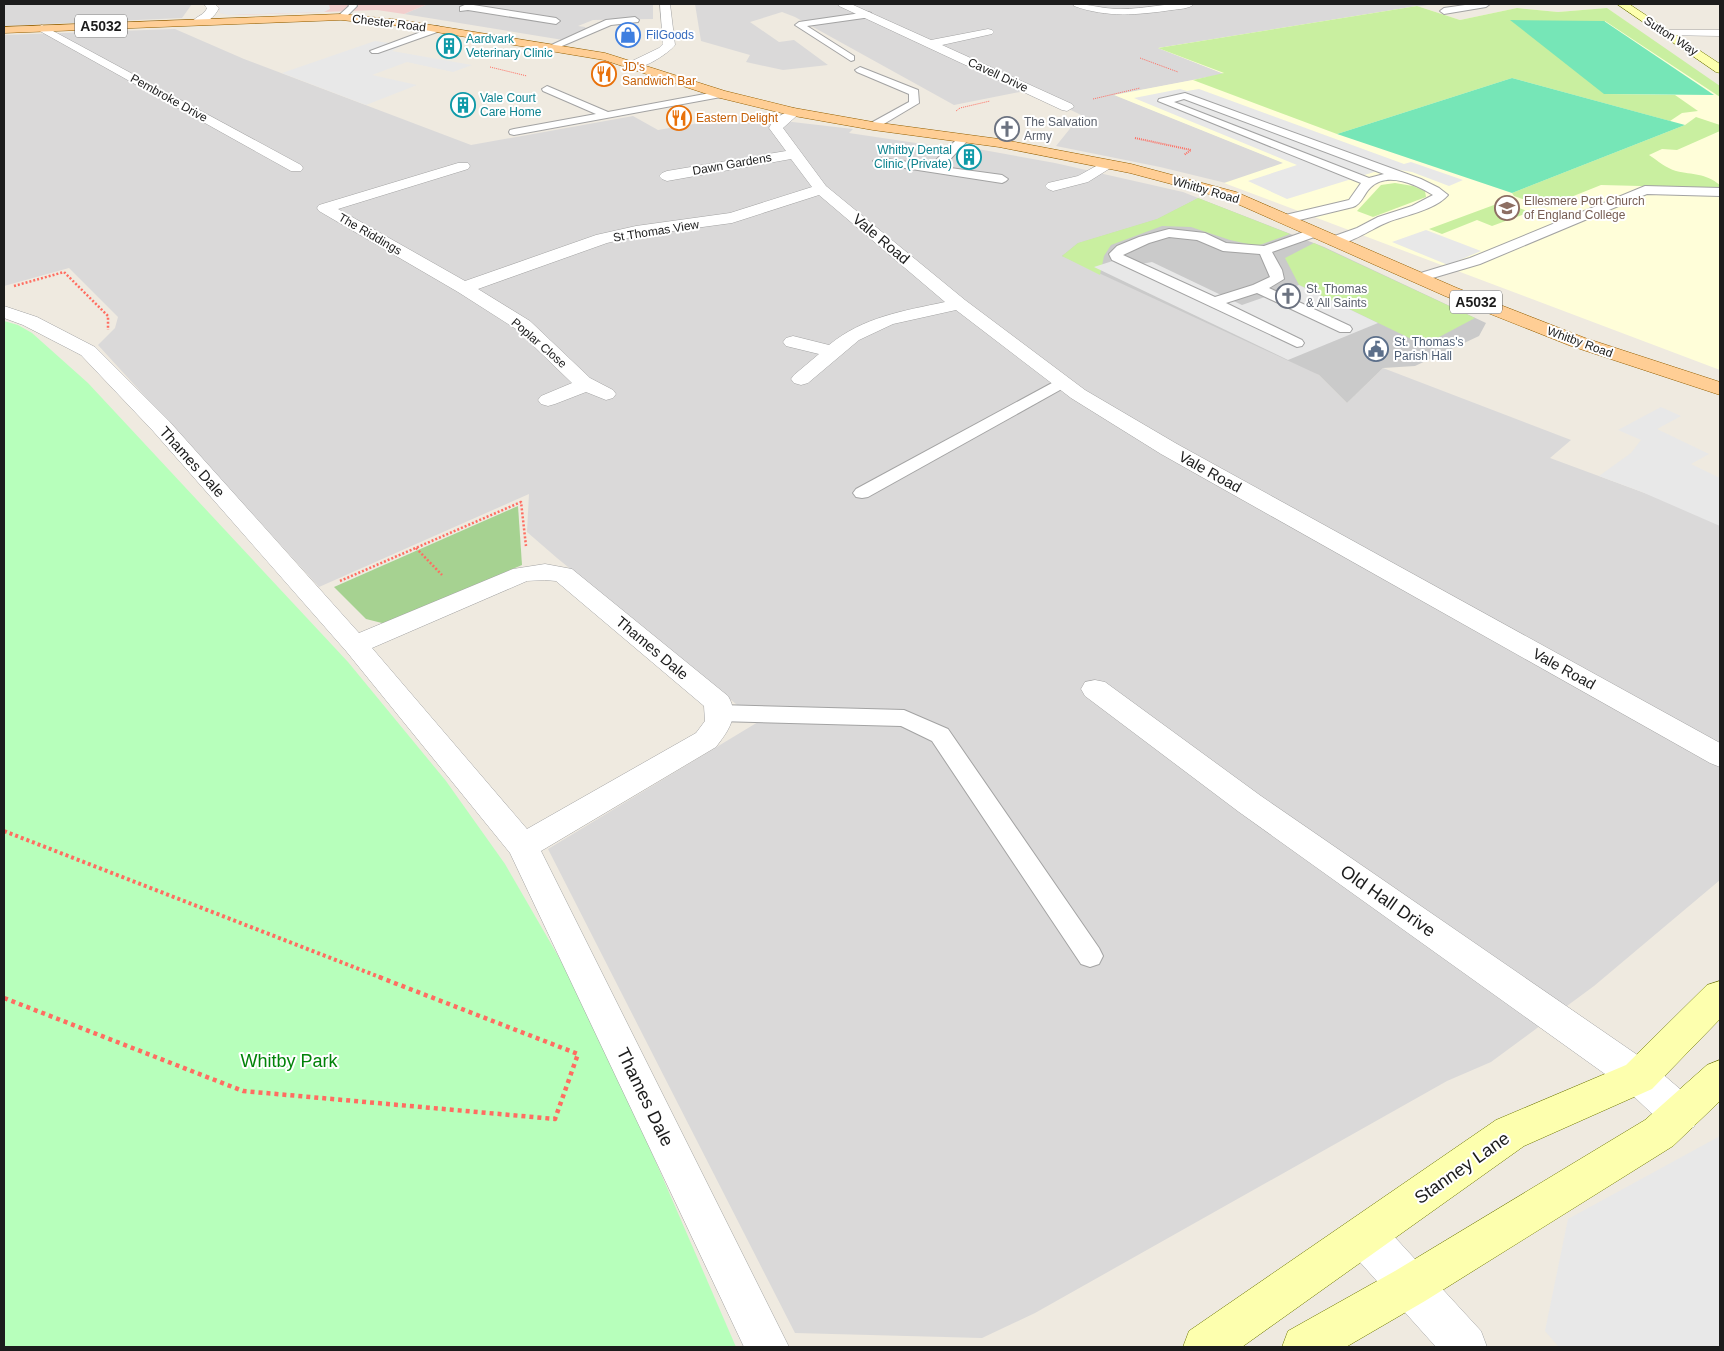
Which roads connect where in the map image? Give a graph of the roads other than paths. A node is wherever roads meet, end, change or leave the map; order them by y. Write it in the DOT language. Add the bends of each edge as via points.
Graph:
graph roads {
  1 [pos="209,4"];
  2 [pos="352,4"];
  3 [pos="665,4"];
  4 [pos="843,4"];
  5 [pos="1078,4"];
  6 [pos="1189,4"];
  7 [pos="1486,4"];
  8 [pos="1622,4"];
  9 [pos="463,9"];
  10 [pos="1444,11"];
  11 [pos="868,15"];
  12 [pos="341,17"];
  13 [pos="635,20"];
  14 [pos="556,21"];
  15 [pos="198,22"];
  16 [pos="438,23"];
  17 [pos="42,28"];
  18 [pos="4,30"];
  19 [pos="988,32"];
  20 [pos="1665,33"];
  21 [pos="1720,34"];
  22 [pos="929,44"];
  23 [pos="552,47"];
  24 [pos="375,51"];
  25 [pos="851,58"];
  26 [pos="634,65"];
  27 [pos="1720,69"];
  28 [pos="860,70"];
  29 [pos="547,89"];
  30 [pos="721,94"];
  31 [pos="1067,106"];
  32 [pos="794,112"];
  33 [pos="607,115"];
  34 [pos="873,126"];
  35 [pos="514,132"];
  36 [pos="964,138"];
  37 [pos="796,154"];
  38 [pos="879,160"];
  39 [pos="1107,164"];
  40 [pos="463,166"];
  41 [pos="296,168"];
  42 [pos="934,169"];
  43 [pos="436,174"];
  44 [pos="667,176"];
  45 [pos="1002,178"];
  46 [pos="1409,179"];
  47 [pos="1369,182"];
  48 [pos="454,183"];
  49 [pos="1053,186"];
  50 [pos="821,189"];
  51 [pos="1720,192"];
  52 [pos="1285,220"];
  53 [pos="1315,232"];
  54 [pos="1334,241"];
  55 [pos="1265,250"];
  56 [pos="1419,278"];
  57 [pos="464,288"];
  58 [pos="1258,288"];
  59 [pos="8,300"];
  60 [pos="1214,302"];
  61 [pos="959,304"];
  62 [pos="1345,329"];
  63 [pos="793,342"];
  64 [pos="1297,343"];
  65 [pos="834,352"];
  66 [pos="1622,358"];
  67 [pos="801,379"];
  68 [pos="1063,382"];
  69 [pos="1720,389"];
  70 [pos="548,400"];
  71 [pos="1720,404"];
  72 [pos="862,493"];
  73 [pos="355,645"];
  74 [pos="1095,689"];
  75 [pos="718,713"];
  76 [pos="1720,756"];
  77 [pos="523,846"];
  78 [pos="1090,956"];
  79 [pos="1720,996"];
  80 [pos="1639,1077"];
  81 [pos="1720,1077"];
  82 [pos="1680,1114"];
  83 [pos="1366,1236"];
  84 [pos="1410,1286"];
  85 [pos="767,1347"];
  86 [pos="1204,1347"];
  87 [pos="1304,1347"];
  88 [pos="1465,1347"];
  1 -- 15 [label="street" via="213,8 211,13"];
  2 -- 12 [label="lane"];
  3 -- 26 [label="street" via="669,45"];
  4 -- 11 [label="street, Cavell Drive"];
  5 -- 6 [label="street" via="1117,13"];
  7 -- 10 [label="lane"];
  8 -- 20 [label="main road, Sutton Way"];
  9 -- 14 [label="lane"];
  11 -- 22 [label="street, Cavell Drive"];
  11 -- 25 [label="lane" via="799,25"];
  12 -- 15 [label="main road, Chester Road / A5032"];
  12 -- 16 [label="main road, Chester Road / A5032" via="419,26"];
  13 -- 23 [label="lane" via="610,22"];
  15 -- 17 [label="main road, Chester Road / A5032"];
  16 -- 23 [label="main road, Chester Road / A5032"];
  16 -- 24 [label="lane"];
  17 -- 18 [label="main road, Chester Road / A5032"];
  17 -- 41 [label="street, Pembroke Drive"];
  19 -- 22 [label="street, Cavell Drive"];
  20 -- 21 [label="street"];
  20 -- 27 [label="main road, Sutton Way"];
  22 -- 31 [label="street, Cavell Drive"];
  23 -- 26 [label="main road, Chester Road / A5032"];
  26 -- 30 [label="main road, Chester Road / A5032"];
  28 -- 34 [label="lane" via="914,92 914,103"];
  29 -- 33 [label="lane"];
  30 -- 32 [label="main road, Chester Road / A5032"];
  30 -- 33 [label="lane"];
  32 -- 34 [label="main road, Whitby Road / A5032"];
  32 -- 37 [label="street, Vale Road" via="778,122 776,128"];
  33 -- 35 [label="lane"];
  34 -- 36 [label="main road, Whitby Road / A5032"];
  36 -- 39 [label="main road, Whitby Road / A5032"];
  36 -- 42 [label="lane"];
  37 -- 44 [label="street, Dawn Gardens"];
  37 -- 50 [label="street, Vale Road"];
  38 -- 42 [label="lane"];
  39 -- 49 [label="street" via="1090,182"];
  39 -- 52 [label="main road, Whitby Road / A5032" via="1230,195"];
  40 -- 43 [label="street, The Riddings"];
  42 -- 45 [label="lane"];
  43 -- 48 [label="street"];
  43 -- 57 [label="street, The Riddings" via="325,208"];
  46 -- 47 [label="lane" via="1385,177"];
  46 -- 47 [label="lane" via="1185,96 1163,101"];
  46 -- 54 [label="lane" via="1442,195 1416,209"];
  47 -- 52 [label="lane" via="1352,204"];
  50 -- 57 [label="street, St Thomas View" via="732,218 602,239"];
  50 -- 61 [label="street, Vale Road"];
  51 -- 56 [label="lane" via="1645,190 1475,261"];
  52 -- 53 [label="main road, Whitby Road / A5032"];
  53 -- 54 [label="main road, Whitby Road / A5032"];
  53 -- 55 [label="lane"];
  54 -- 56 [label="main road, Whitby Road / A5032"];
  55 -- 58 [label="lane" via="1277,279"];
  55 -- 60 [label="lane" via="1222,247 1200,236 1170,234 1144,240 1116,254"];
  56 -- 66 [label="main road, Whitby Road / A5032"];
  57 -- 70 [label="street, Poplar Close" via="524,325 597,389"];
  58 -- 60 [label="lane"];
  58 -- 62 [label="lane"];
  59 -- 73 [label="street, Thames Dale" via="30,321 88,351 161,426"];
  60 -- 64 [label="lane"];
  61 -- 65 [label="street" via="887,320 852,336"];
  61 -- 68 [label="street, Vale Road"];
  63 -- 65 [label="street"];
  65 -- 67 [label="street"];
  66 -- 69 [label="main road, Whitby Road / A5032"];
  66 -- 71 [label="main road, Whitby Road / A5032"];
  68 -- 72 [label="lane"];
  68 -- 76 [label="street, Vale Road" via="1169,449"];
  73 -- 75 [label="street, Thames Dale" via="522,574 563,574 718,703"];
  73 -- 77 [label="street, Thames Dale"];
  74 -- 80 [label="street, Old Hall Drive" via="1250,804"];
  75 -- 77 [label="street" via="719,722 706,740"];
  75 -- 78 [label="lane" via="904,718 940,735"];
  77 -- 85 [label="street, Thames Dale"];
  79 -- 80 [label="main road, Stanney Lane"];
  80 -- 82 [label="street, Old Hall Drive"];
  80 -- 83 [label="main road, Stanney Lane" via="1510,1133"];
  81 -- 82 [label="main road"];
  82 -- 84 [label="main road" via="1658,1133"];
  83 -- 84 [label="street"];
  83 -- 86 [label="main road, Stanney Lane"];
  84 -- 87 [label="main road"];
  84 -- 88 [label="street"];
}
